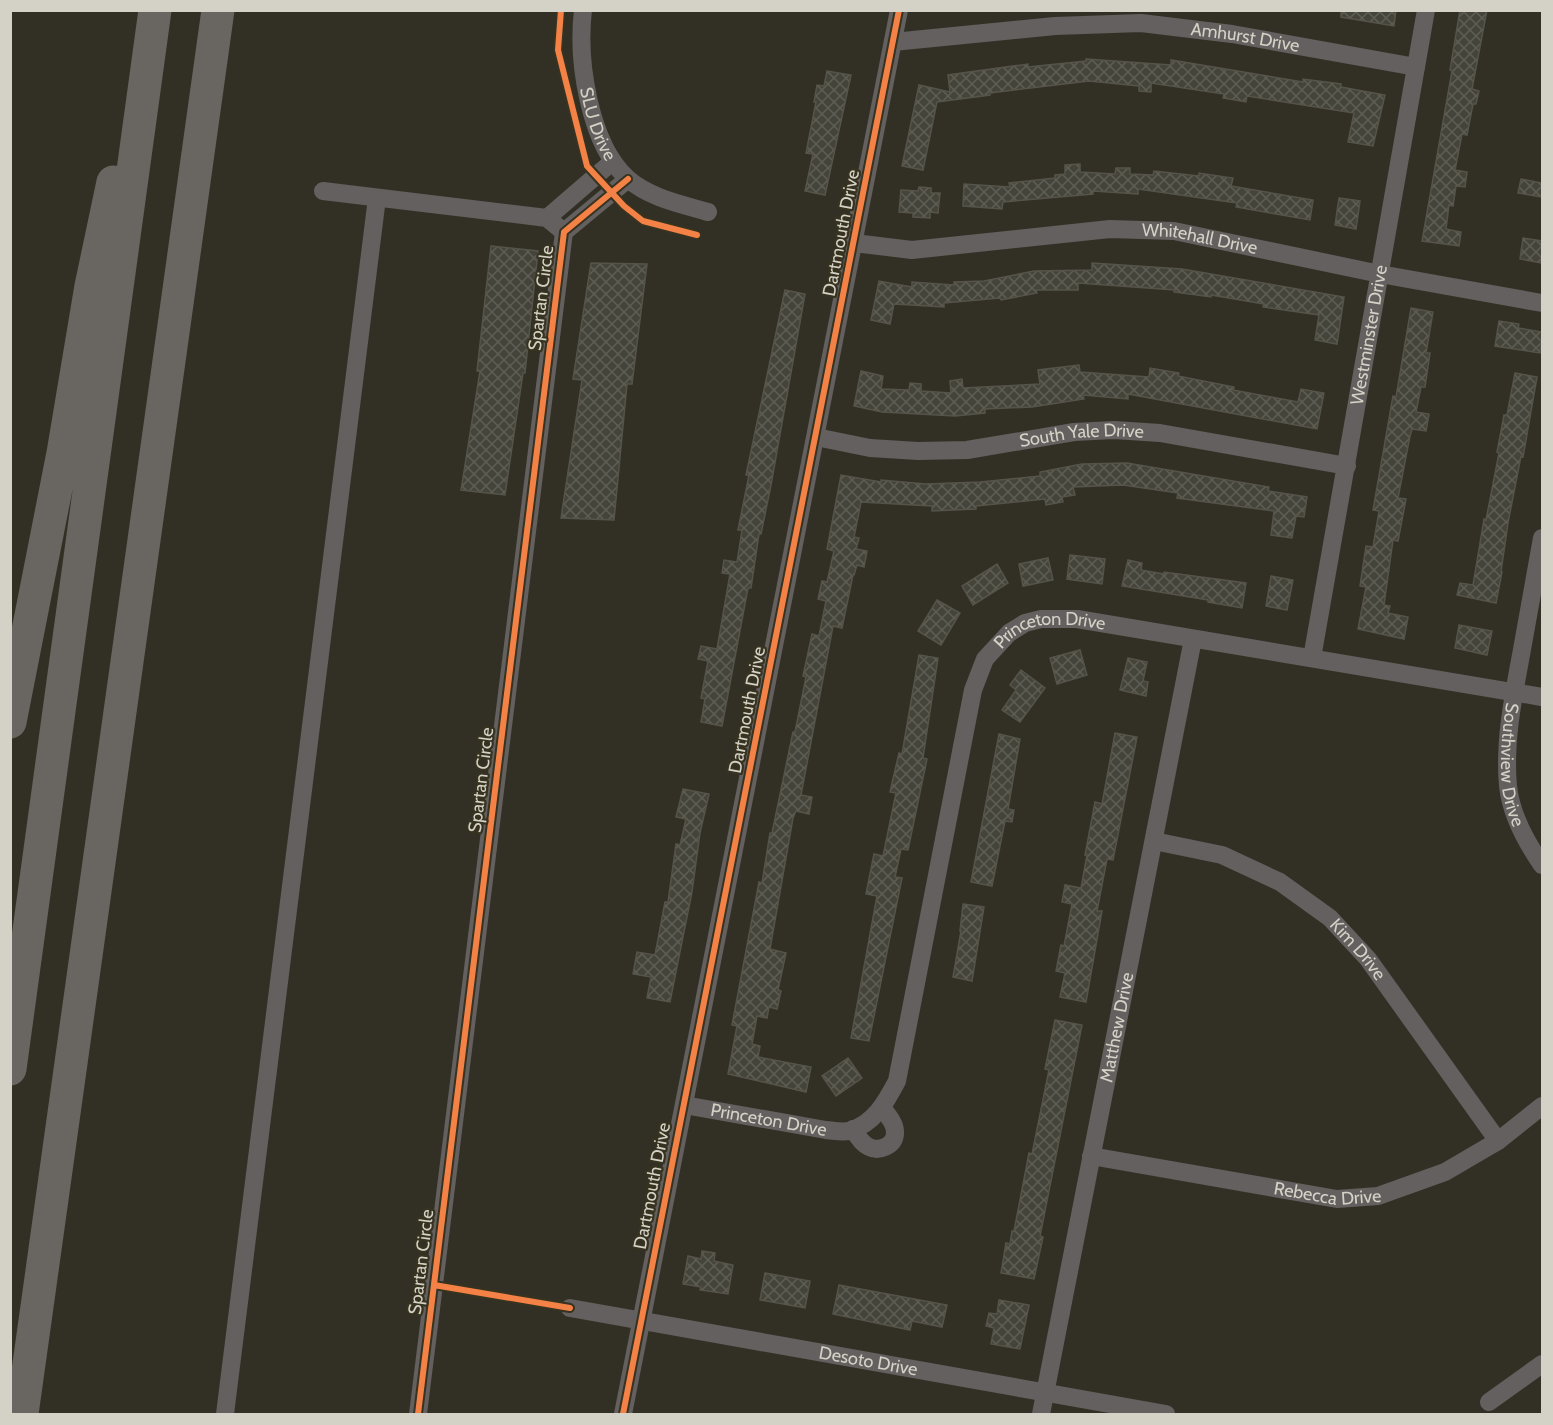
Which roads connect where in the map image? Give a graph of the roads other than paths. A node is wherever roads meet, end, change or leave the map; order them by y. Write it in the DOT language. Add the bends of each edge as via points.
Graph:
graph roads {
  1 [pos="153,10"];
  2 [pos="218,10"];
  3 [pos="583,10"];
  4 [pos="899,10"];
  5 [pos="1426,10"];
  6 [pos="894,42"];
  7 [pos="1416,67"];
  8 [pos="612,162"];
  9 [pos="628,179"];
  10 [pos="323,191"];
  11 [pos="377,198"];
  12 [pos="708,212"];
  13 [pos="547,218"];
  14 [pos="564,232"];
  15 [pos="854,243"];
  16 [pos="1380,274"];
  17 [pos="1542,303"];
  18 [pos="816,436"];
  19 [pos="1347,466"];
  20 [pos="1542,538"];
  21 [pos="1193,639"];
  22 [pos="1312,658"];
  23 [pos="1514,692"];
  24 [pos="1542,698"];
  25 [pos="10,723"];
  26 [pos="1154,841"];
  27 [pos="1542,865"];
  28 [pos="10,1069"];
  29 [pos="684,1105"];
  30 [pos="1542,1106"];
  31 [pos="882,1108"];
  32 [pos="853,1129"];
  33 [pos="1498,1142"];
  34 [pos="1091,1156"];
  35 [pos="570,1308"];
  36 [pos="641,1320"];
  37 [pos="1542,1364"];
  38 [pos="1045,1393"];
  39 [pos="1490,1402"];
  40 [pos="22,1414"];
  41 [pos="225,1414"];
  42 [pos="418,1414"];
  43 [pos="622,1414"];
  44 [pos="1041,1414"];
  45 [pos="1166,1414"];
  1 -- 25 [label="highway" via="140,50 92,285"];
  1 -- 28 [label="highway"];
  2 -- 40 [label="highway"];
  3 -- 8 [label="street, SLU Drive" via="582,58 594,118"];
  4 -- 6 [label="street, Dartmouth Drive"];
  5 -- 7 [label="street, Westminster Drive"];
  6 -- 7 [label="street, Amhurst Drive" via="1055,26 1141,23 1232,34"];
  6 -- 15 [label="street, Dartmouth Drive"];
  7 -- 16 [label="street, Westminster Drive"];
  8 -- 9 [label="street, SLU Drive"];
  8 -- 13 [label="street, Spartan Circle"];
  9 -- 12 [label="street, SLU Drive" via="645,191"];
  9 -- 14 [label="street, Spartan Circle"];
  10 -- 11 [label="street, Spartan Circle"];
  11 -- 13 [label="street, Spartan Circle"];
  11 -- 41 [label="street"];
  13 -- 14 [label="street, Spartan Circle"];
  14 -- 42 [label="street, Spartan Circle"];
  15 -- 16 [label="street, Whitehall Drive" via="912,250 1110,229 1174,231"];
  15 -- 18 [label="street, Dartmouth Drive"];
  16 -- 17 [label="street, Whitehall Drive"];
  16 -- 19 [label="street, Westminster Drive"];
  18 -- 19 [label="street, South Yale Drive" via="870,448 918,451 967,450 1074,432 1114,430 1161,433"];
  18 -- 29 [label="street, Dartmouth Drive"];
  19 -- 22 [label="street, Westminster Drive"];
  20 -- 23 [label="street, Southview Drive"];
  21 -- 22 [label="street, Princeton Drive"];
  21 -- 26 [label="street, Matthew Drive"];
  21 -- 31 [label="street, Princeton Drive" via="1077,619 1041,619 1009,633 985,659 973,690 897,1081"];
  22 -- 23 [label="street, Princeton Drive"];
  23 -- 24 [label="street, Princeton Drive"];
  23 -- 27 [label="street, Southview Drive" via="1508,787 1522,832"];
  26 -- 33 [label="street, Kim Drive" via="1222,855 1280,882 1330,918 1368,959"];
  26 -- 34 [label="street, Matthew Drive"];
  29 -- 32 [label="street, Princeton Drive" via="826,1130"];
  29 -- 36 [label="street, Dartmouth Drive"];
  30 -- 33 [label="street, Rebecca Drive"];
  31 -- 32 [label="street, Princeton Drive"];
  31 -- 32 [label="street, Princeton Drive" via="892,1120 896,1134 891,1143 880,1150 870,1148"];
  33 -- 34 [label="street, Rebecca Drive" via="1446,1172 1378,1196 1337,1199"];
  34 -- 38 [label="street, Matthew Drive"];
  35 -- 36 [label="street, Desoto Drive"];
  36 -- 38 [label="street, Desoto Drive"];
  36 -- 43 [label="street, Dartmouth Drive"];
  37 -- 39 [label="street"];
  38 -- 44 [label="street, Matthew Drive"];
  38 -- 45 [label="street, Desoto Drive"];
}
